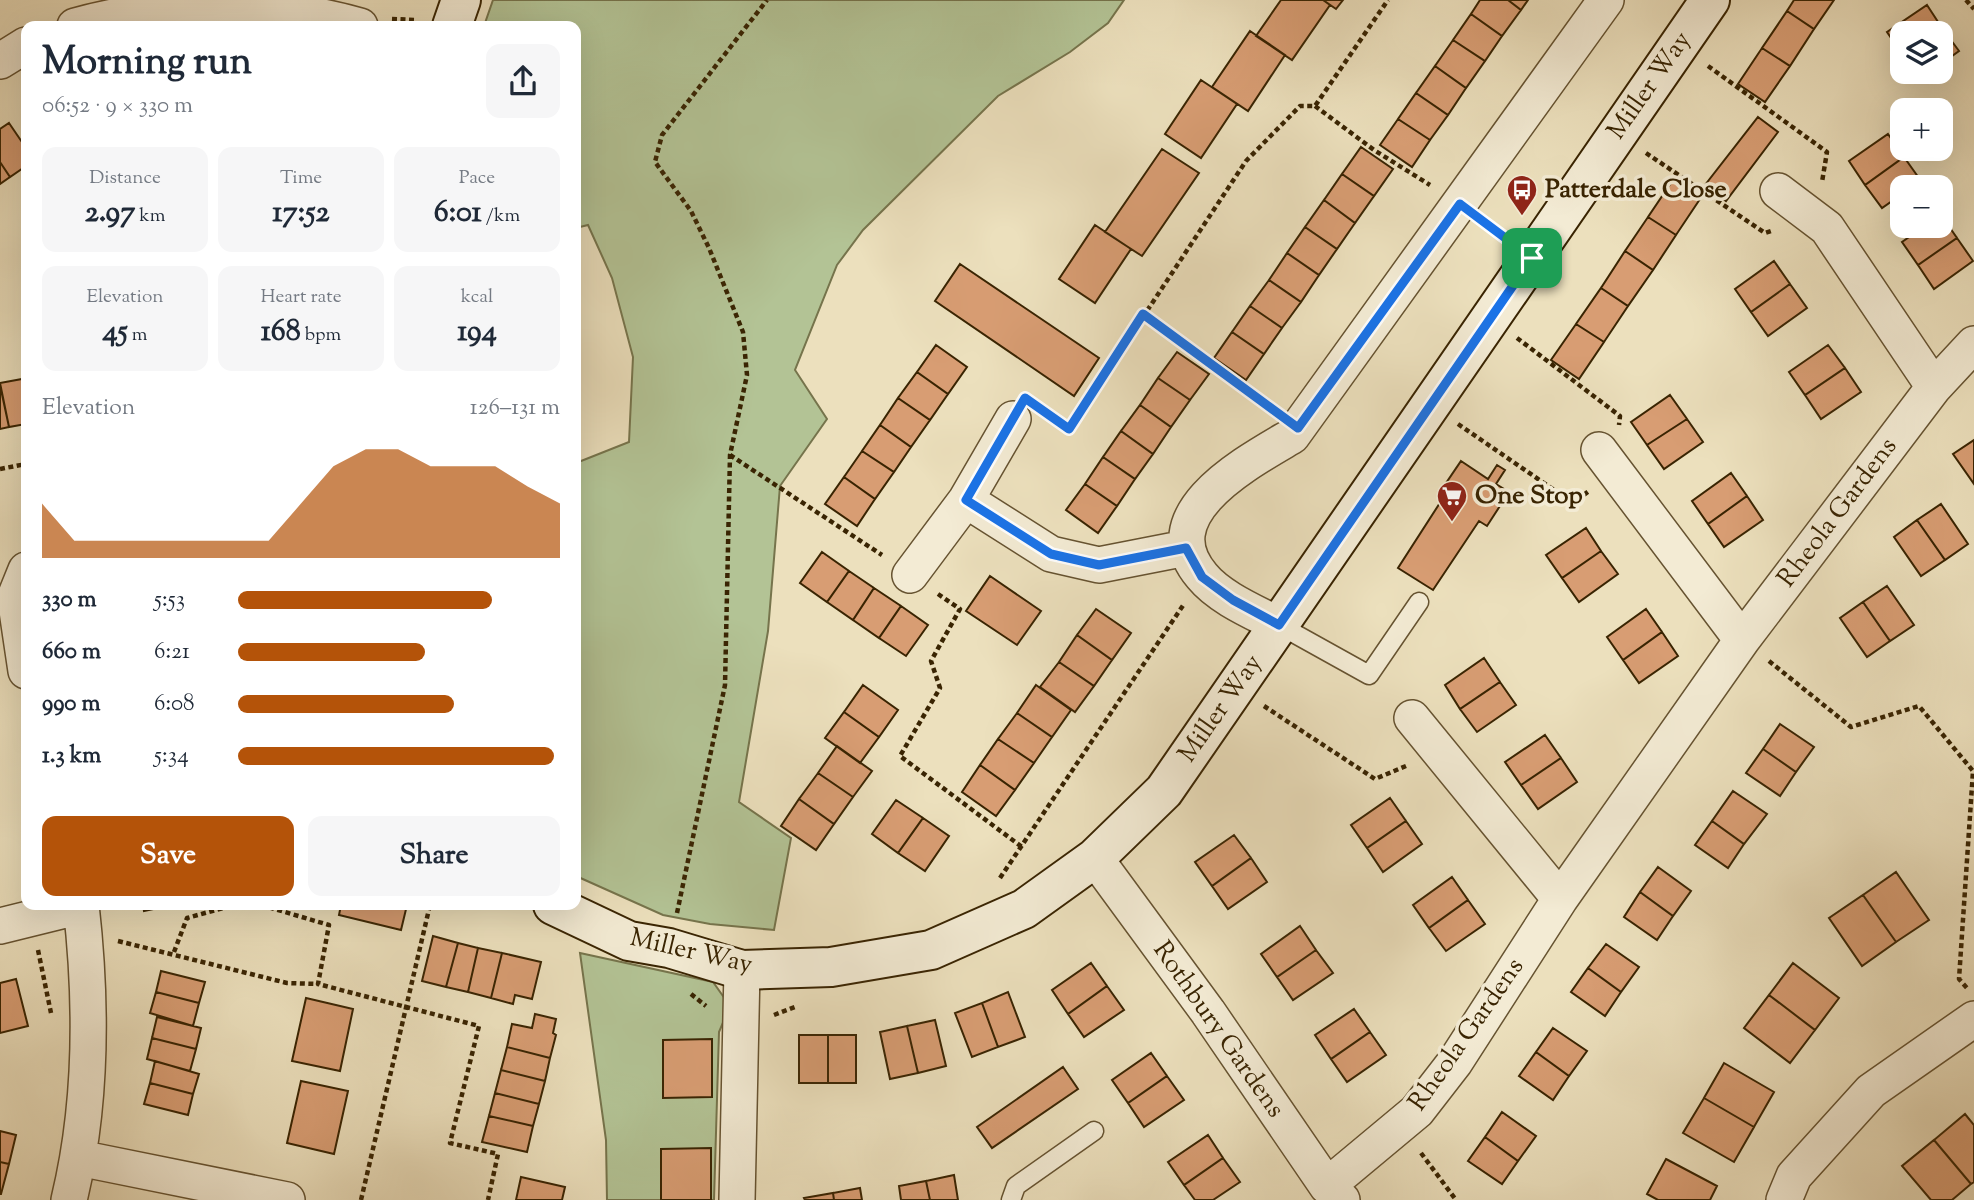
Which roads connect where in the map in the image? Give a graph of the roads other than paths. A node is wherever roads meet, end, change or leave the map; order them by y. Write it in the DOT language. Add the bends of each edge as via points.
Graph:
graph roads {
  1 [pos="461,0"];
  2 [pos="1606,0"];
  3 [pos="1710,0"];
  4 [pos="94,21"];
  5 [pos="343,21"];
  6 [pos="454,21"];
  7 [pos="21,48"];
  8 [pos="0,61"];
  9 [pos="1778,191"];
  10 [pos="1974,345"];
  11 [pos="1934,387"];
  12 [pos="1013,419"];
  13 [pos="1599,450"];
  14 [pos="966,500"];
  15 [pos="1194,562"];
  16 [pos="911,575"];
  17 [pos="21,582"];
  18 [pos="1419,602"];
  19 [pos="1279,625"];
  20 [pos="1742,640"];
  21 [pos="21,648"];
  22 [pos="1412,718"];
  23 [pos="1095,858"];
  24 [pos="1560,899"];
  25 [pos="564,910"];
  26 [pos="82,915"];
  27 [pos="0,926"];
  28 [pos="742,970"];
  29 [pos="1974,1019"];
  30 [pos="1094,1131"];
  31 [pos="79,1158"];
  32 [pos="1335,1193"];
  33 [pos="69,1200"];
  34 [pos="287,1200"];
  35 [pos="737,1200"];
  36 [pos="1011,1200"];
  37 [pos="1784,1200"];
  1 -- 6 [label="street"];
  2 -- 15 [label="street" via="1292,436 1209,491 1190,526"];
  3 -- 19 [label="street, Miller Way"];
  4 -- 5 [label="street" via="238,6 319,14"];
  7 -- 8 [label="street"];
  9 -- 11 [label="street" via="1827,228"];
  10 -- 11 [label="street, Rheola Gardens"];
  11 -- 20 [label="street, Rheola Gardens"];
  12 -- 14 [label="street"];
  13 -- 20 [label="street"];
  14 -- 15 [label="street" via="1051,554 1099,565"];
  14 -- 16 [label="street"];
  15 -- 19 [label="street" via="1233,600"];
  17 -- 21 [label="street" via="15,597"];
  18 -- 19 [label="lane" via="1369,675"];
  19 -- 23 [label="street, Miller Way" via="1164,791"];
  20 -- 24 [label="street, Rheola Gardens"];
  22 -- 24 [label="street"];
  23 -- 28 [label="street, Miller Way" via="1024,909 931,950 831,967"];
  23 -- 32 [label="street, Rothbury Gardens"];
  24 -- 32 [label="street, Rheola Gardens" via="1455,1062 1417,1111"];
  25 -- 28 [label="street, Miller Way" via="629,941"];
  26 -- 27 [label="street"];
  26 -- 31 [label="street" via="89,1024"];
  28 -- 35 [label="street"];
  29 -- 37 [label="street" via="1871,1091 1794,1176"];
  30 -- 36 [label="lane" via="1016,1186"];
  31 -- 33 [label="street"];
  31 -- 34 [label="street"];
}
